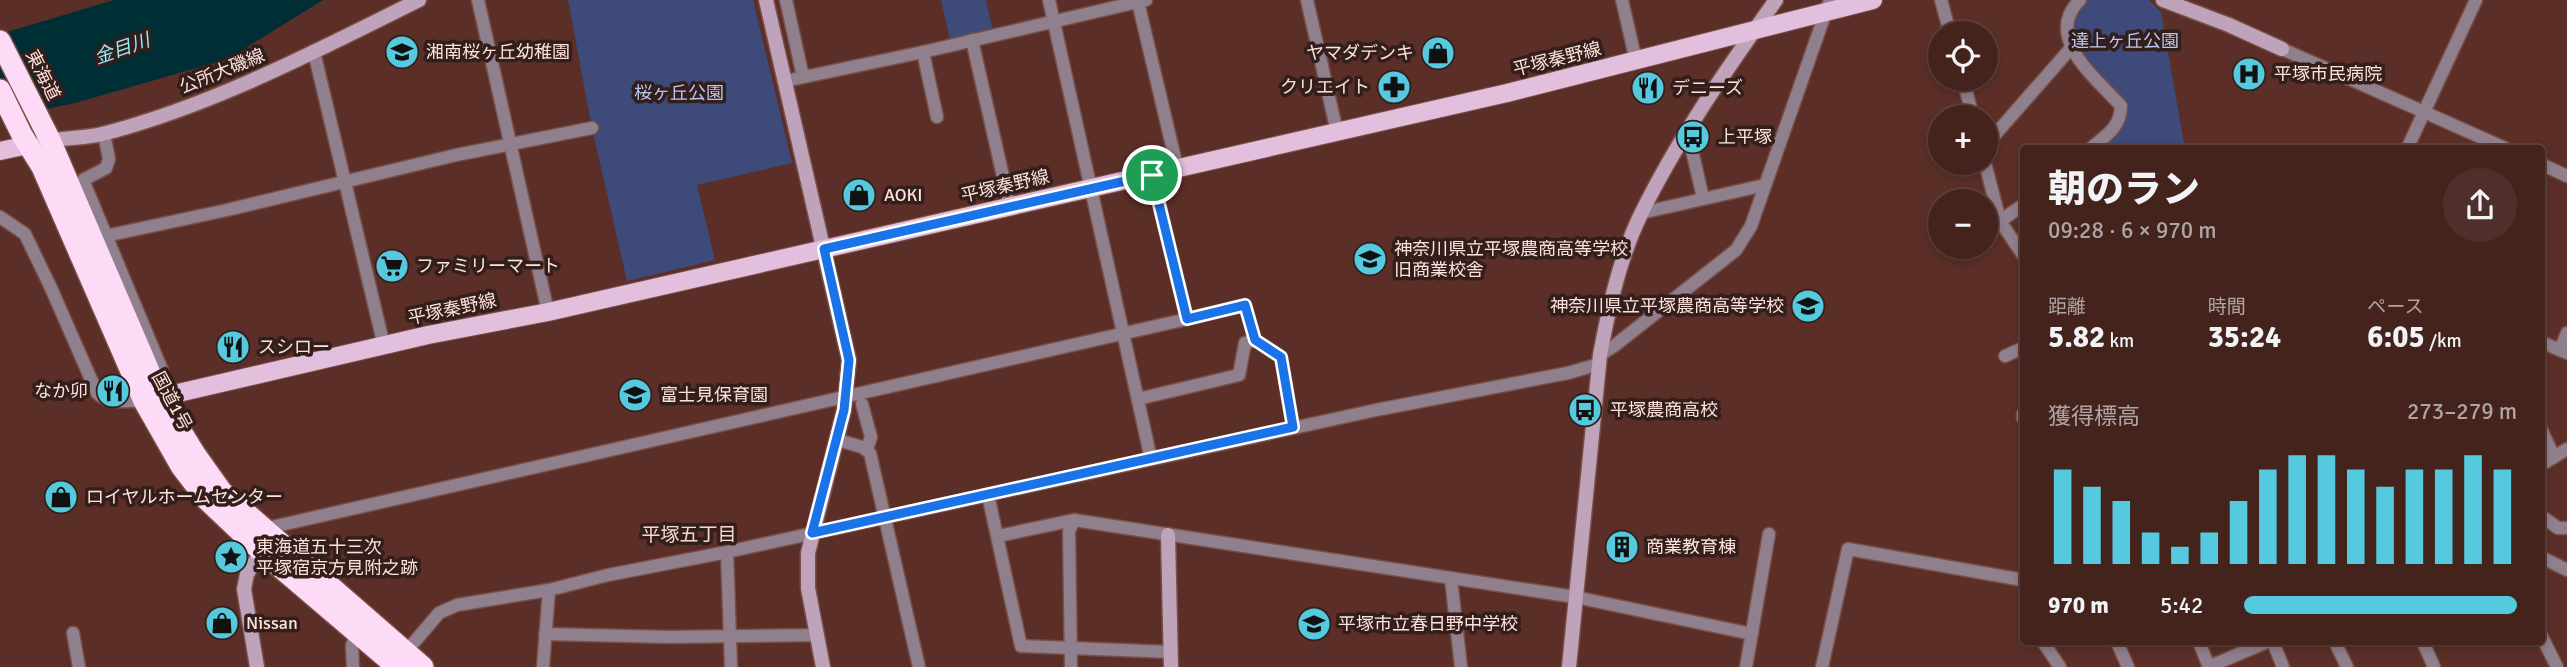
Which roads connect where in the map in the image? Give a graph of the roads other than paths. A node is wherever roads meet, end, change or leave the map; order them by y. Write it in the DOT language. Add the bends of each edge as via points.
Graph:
graph roads {
  1 [pos="419,0"];
  2 [pos="478,0"];
  3 [pos="766,0"];
  4 [pos="786,0"];
  5 [pos="1049,0"];
  6 [pos="1307,0"];
  7 [pos="1622,0"];
  8 [pos="1776,0"];
  9 [pos="1873,0"];
  10 [pos="1941,0"];
  11 [pos="2080,0"];
  12 [pos="2163,0"];
  13 [pos="2476,0"];
  14 [pos="1142,1"];
  15 [pos="1828,5"];
  16 [pos="1054,21"];
  17 [pos="1947,21"];
  18 [pos="1753,32"];
  19 [pos="972,40"];
  20 [pos="0,41"];
  21 [pos="2071,48"];
  22 [pos="2282,49"];
  23 [pos="314,52"];
  24 [pos="923,52"];
  25 [pos="1636,61"];
  26 [pos="803,77"];
  27 [pos="785,81"];
  28 [pos="0,90"];
  29 [pos="2424,112"];
  30 [pos="937,117"];
  31 [pos="592,128"];
  32 [pos="1998,131"];
  33 [pos="1337,132"];
  34 [pos="104,134"];
  35 [pos="48,135"];
  36 [pos="1684,137"];
  37 [pos="25,140"];
  38 [pos="511,145"];
  39 [pos="2094,145"];
  40 [pos="2409,145"];
  41 [pos="2498,145"];
  42 [pos="0,151"];
  43 [pos="2545,166"];
  44 [pos="1177,167"];
  45 [pos="1152,175"];
  46 [pos="1988,175"];
  47 [pos="2567,176"];
  48 [pos="344,181"];
  49 [pos="1765,185"];
  50 [pos="1091,189"];
  51 [pos="1703,198"];
  52 [pos="1010,207"];
  53 [pos="2020,207"];
  54 [pos="1641,213"];
  55 [pos="0,217"];
  56 [pos="2000,221"];
  57 [pos="105,236"];
  58 [pos="824,249"];
  59 [pos="2020,251"];
  60 [pos="548,312"];
  61 [pos="1187,319"];
  62 [pos="1123,333"];
  63 [pos="2567,333"];
  64 [pos="1255,340"];
  65 [pos="2545,344"];
  66 [pos="384,346"];
  67 [pos="2020,349"];
  68 [pos="2563,352"];
  69 [pos="2004,356"];
  70 [pos="1599,359"];
  71 [pos="151,375"];
  72 [pos="847,396"];
  73 [pos="1138,399"];
  74 [pos="152,400"];
  75 [pos="862,404"];
  76 [pos="1293,427"];
  77 [pos="2545,438"];
  78 [pos="838,440"];
  79 [pos="867,449"];
  80 [pos="2567,449"];
  81 [pos="2554,457"];
  82 [pos="1151,460"];
  83 [pos="2545,463"];
  84 [pos="988,495"];
  85 [pos="886,517"];
  86 [pos="2545,519"];
  87 [pos="1074,520"];
  88 [pos="2567,528"];
  89 [pos="812,533"];
  90 [pos="1769,534"];
  91 [pos="998,536"];
  92 [pos="1168,536"];
  93 [pos="265,539"];
  94 [pos="727,552"];
  95 [pos="2545,559"];
  96 [pos="2567,570"];
  97 [pos="1451,579"];
  98 [pos="2020,579"];
  99 [pos="549,590"];
  100 [pos="1575,597"];
  101 [pos="73,633"];
  102 [pos="357,634"];
  103 [pos="545,634"];
  104 [pos="1752,634"];
  105 [pos="818,635"];
  106 [pos="730,636"];
  107 [pos="2545,643"];
  108 [pos="2045,645"];
  109 [pos="2119,645"];
  110 [pos="2200,645"];
  111 [pos="2262,645"];
  112 [pos="2274,645"];
  113 [pos="2336,645"];
  114 [pos="2424,645"];
  115 [pos="1070,649"];
  116 [pos="401,660"];
  117 [pos="1171,660"];
  118 [pos="2234,662"];
  119 [pos="79,667"];
  120 [pos="257,667"];
  121 [pos="353,667"];
  122 [pos="423,667"];
  123 [pos="543,667"];
  124 [pos="731,667"];
  125 [pos="823,667"];
  126 [pos="919,667"];
  127 [pos="1071,667"];
  128 [pos="1461,667"];
  129 [pos="1570,667"];
  130 [pos="1746,667"];
  131 [pos="1822,667"];
  132 [pos="2060,667"];
  133 [pos="2128,667"];
  134 [pos="2209,667"];
  135 [pos="2283,667"];
  136 [pos="2347,667"];
  137 [pos="2434,667"];
  138 [pos="2557,667"];
  1 -- 23 [label="street, 公所大磯線"];
  2 -- 38 [label="street"];
  3 -- 27 [label="street"];
  4 -- 26 [label="street"];
  5 -- 16 [label="street"];
  6 -- 33 [label="street"];
  7 -- 25 [label="street"];
  8 -- 18 [label="street"];
  9 -- 15 [label="main road, 平塚秦野線"];
  10 -- 17 [label="street"];
  11 -- 21 [label="street" via="2067,21"];
  12 -- 22 [label="street"];
  13 -- 29 [label="street"];
  14 -- 16 [label="street"];
  14 -- 44 [label="street"];
  15 -- 18 [label="main road, 平塚秦野線"];
  15 -- 49 [label="street"];
  16 -- 19 [label="street"];
  16 -- 50 [label="street"];
  18 -- 25 [label="main road, 平塚秦野線"];
  18 -- 36 [label="street"];
  19 -- 24 [label="street"];
  19 -- 52 [label="street"];
  20 -- 35 [label="highway, 東海道"];
  21 -- 32 [label="street"];
  21 -- 39 [label="street" via="2121,106 2121,119"];
  22 -- 29 [label="street"];
  23 -- 34 [label="street, 公所大磯線" via="259,79"];
  23 -- 48 [label="street"];
  24 -- 26 [label="street"];
  24 -- 30 [label="street"];
  25 -- 33 [label="main road, 平塚秦野線"];
  26 -- 27 [label="street"];
  27 -- 58 [label="street"];
  28 -- 37 [label="highway, 国道1号"];
  29 -- 40 [label="street"];
  29 -- 41 [label="street"];
  31 -- 38 [label="street"];
  33 -- 44 [label="main road, 平塚秦野線"];
  34 -- 35 [label="street, 公所大磯線"];
  34 -- 57 [label="street" via="109,159 106,169 83,180"];
  35 -- 37 [label="street, 公所大磯線"];
  35 -- 71 [label="highway, 国道1号"];
  36 -- 51 [label="street" via="1691,146"];
  36 -- 54 [label="street"];
  37 -- 42 [label="main road"];
  37 -- 74 [label="highway, 国道1号"];
  38 -- 48 [label="street"];
  38 -- 60 [label="street"];
  43 -- 47 [label="street"];
  44 -- 45 [label="main road, 平塚秦野線"];
  45 -- 50 [label="main road, 平塚秦野線"];
  45 -- 61 [label="street"];
  46 -- 56 [label="street"];
  48 -- 57 [label="street"];
  48 -- 66 [label="street"];
  49 -- 51 [label="street"];
  49 -- 70 [label="street" via="1751,226 1736,250"];
  50 -- 52 [label="main road, 平塚秦野線"];
  50 -- 62 [label="street"];
  51 -- 54 [label="street"];
  52 -- 58 [label="main road, 平塚秦野線"];
  53 -- 56 [label="street"];
  54 -- 70 [label="street" via="1609,305"];
  55 -- 74 [label="street" via="25,234 97,393 109,400"];
  56 -- 59 [label="street"];
  57 -- 71 [label="street" via="162,370"];
  58 -- 60 [label="main road, 平塚秦野線"];
  58 -- 72 [label="street" via="849,360"];
  60 -- 66 [label="main road, 平塚秦野線"];
  61 -- 62 [label="street"];
  61 -- 64 [label="street" via="1245,305"];
  62 -- 72 [label="street"];
  62 -- 73 [label="street"];
  63 -- 68 [label="street"];
  64 -- 73 [label="street" via="1245,343 1240,375"];
  64 -- 76 [label="street" via="1281,357"];
  65 -- 68 [label="street"];
  66 -- 74 [label="main road, 平塚秦野線"];
  67 -- 69 [label="street"];
  70 -- 76 [label="street" via="1568,373"];
  70 -- 100 [label="street"];
  71 -- 74 [label="highway, 国道1号"];
  72 -- 78 [label="street"];
  72 -- 93 [label="street"];
  73 -- 82 [label="street"];
  74 -- 93 [label="highway, 国道1号" via="222,492"];
  75 -- 79 [label="street" via="871,438"];
  76 -- 82 [label="street"];
  77 -- 81 [label="street"];
  78 -- 79 [label="street"];
  78 -- 89 [label="street"];
  79 -- 85 [label="street"];
  80 -- 81 [label="street"];
  81 -- 83 [label="street"];
  82 -- 84 [label="street"];
  84 -- 85 [label="street"];
  84 -- 91 [label="street"];
  85 -- 89 [label="street"];
  85 -- 126 [label="street"];
  86 -- 88 [label="street"];
  87 -- 91 [label="street"];
  87 -- 92 [label="street"];
  87 -- 115 [label="street" via="1069,531"];
  89 -- 94 [label="street"];
  89 -- 105 [label="street" via="808,588"];
  90 -- 104 [label="street"];
  91 -- 115 [label="street" via="1021,646"];
  92 -- 97 [label="street"];
  92 -- 117 [label="street"];
  93 -- 102 [label="highway, 国道1号"];
  93 -- 116 [label="highway, 国道1号"];
  93 -- 120 [label="street" via="244,589"];
  94 -- 99 [label="street"];
  94 -- 106 [label="street"];
  95 -- 96 [label="street"];
  97 -- 100 [label="street"];
  97 -- 128 [label="street"];
  98 -- 131 [label="street" via="1847,550"];
  99 -- 103 [label="street"];
  99 -- 116 [label="street" via="441,611"];
  100 -- 104 [label="street"];
  100 -- 129 [label="street"];
  101 -- 119 [label="street"];
  102 -- 116 [label="highway, 国道1号"];
  102 -- 121 [label="street" via="352,646"];
  103 -- 106 [label="street"];
  103 -- 123 [label="street"];
  104 -- 130 [label="street"];
  105 -- 106 [label="street"];
  105 -- 125 [label="street"];
  106 -- 124 [label="street"];
  107 -- 138 [label="street"];
  108 -- 132 [label="street"];
  109 -- 133 [label="street"];
  110 -- 134 [label="street"];
  111 -- 118 [label="street"];
  112 -- 135 [label="street"];
  113 -- 136 [label="street"];
  114 -- 137 [label="street"];
  115 -- 117 [label="street"];
  115 -- 127 [label="street"];
  116 -- 122 [label="highway, 国道1号"];
  118 -- 134 [label="street"];
}
